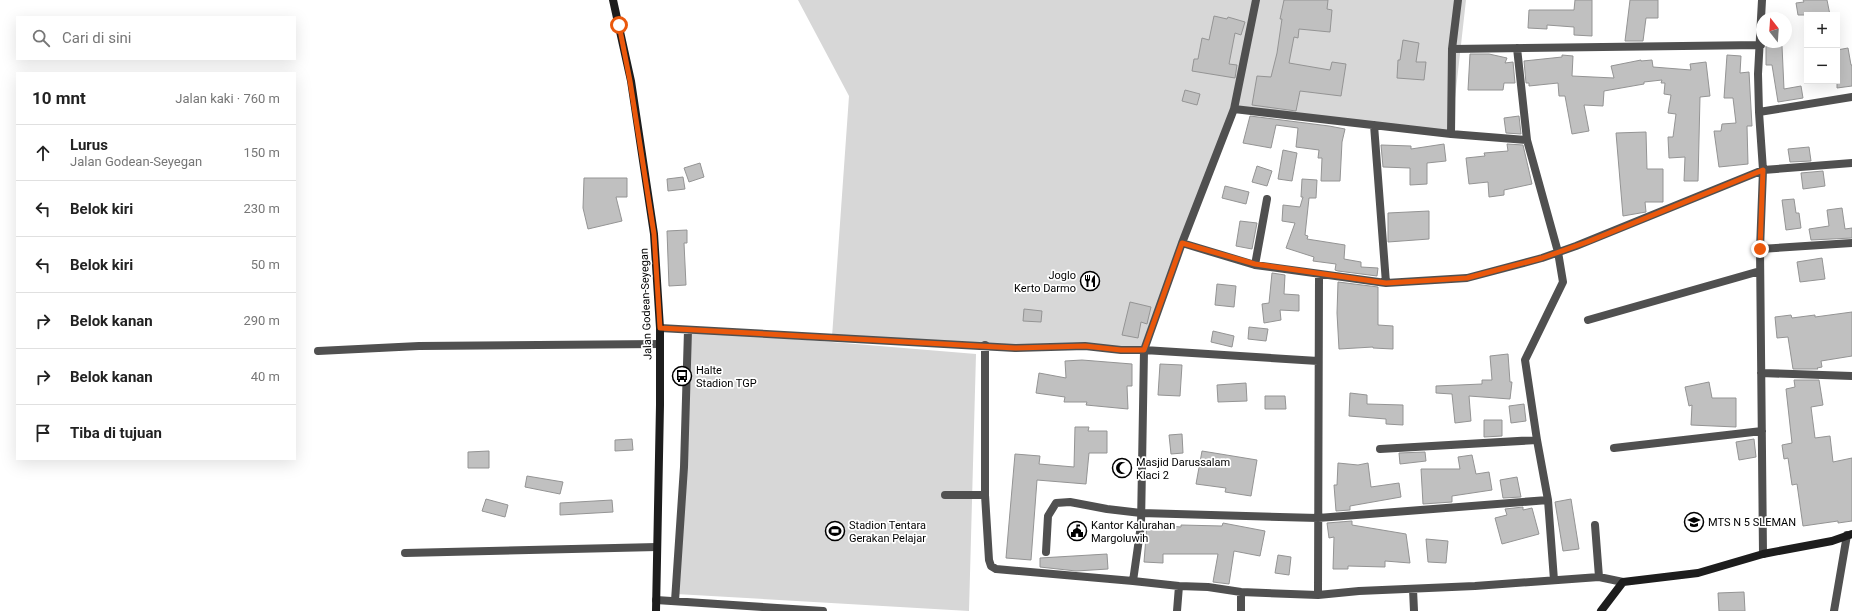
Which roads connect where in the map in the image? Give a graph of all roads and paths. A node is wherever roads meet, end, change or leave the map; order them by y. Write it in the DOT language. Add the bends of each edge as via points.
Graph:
graph roads {
  1 [pos="613,0"];
  2 [pos="1256,0"];
  3 [pos="1458,0"];
  4 [pos="1762,0"];
  5 [pos="1762,12"];
  6 [pos="1756,45"];
  7 [pos="1517,48"];
  8 [pos="1761,48"];
  9 [pos="1452,49"];
  10 [pos="1852,97"];
  11 [pos="1234,109"];
  12 [pos="1759,112"];
  13 [pos="1374,125"];
  14 [pos="1451,134"];
  15 [pos="1527,140"];
  16 [pos="1852,163"];
  17 [pos="1763,170"];
  18 [pos="1268,199"];
  19 [pos="1852,242"];
  20 [pos="1182,243"];
  21 [pos="1760,249"];
  22 [pos="1558,252"];
  23 [pos="1255,264"];
  24 [pos="1760,272"];
  25 [pos="1319,274"];
  26 [pos="1386,283"];
  27 [pos="1588,320"];
  28 [pos="660,328"];
  29 [pos="688,330"];
  30 [pos="660,344"];
  31 [pos="985,346"];
  32 [pos="1144,350"];
  33 [pos="318,352"];
  34 [pos="1318,362"];
  35 [pos="1761,373"];
  36 [pos="1852,376"];
  37 [pos="1762,432"];
  38 [pos="1537,440"];
  39 [pos="1614,448"];
  40 [pos="1380,449"];
  41 [pos="945,495"];
  42 [pos="985,495"];
  43 [pos="1548,500"];
  44 [pos="1141,513"];
  45 [pos="1318,518"];
  46 [pos="1595,525"];
  47 [pos="1850,535"];
  48 [pos="658,547"];
  49 [pos="1046,552"];
  50 [pos="405,553"];
  51 [pos="1763,554"];
  52 [pos="1598,577"];
  53 [pos="1554,580"];
  54 [pos="1133,581"];
  55 [pos="1623,582"];
  56 [pos="1179,586"];
  57 [pos="1413,588"];
  58 [pos="1241,592"];
  59 [pos="1318,595"];
  60 [pos="656,600"];
  61 [pos="675,601"];
  62 [pos="656,611"];
  63 [pos="823,611"];
  64 [pos="1177,611"];
  65 [pos="1241,611"];
  66 [pos="1414,611"];
  67 [pos="1602,611"];
  68 [pos="1834,611"];
  1 -- 28 [label="main road, Jalan Godean-Seyegan" via="630,81 654,234"];
  2 -- 11 [label="street"];
  3 -- 9 [label="street"];
  4 -- 5 [label="street"];
  6 -- 7 [label="street"];
  7 -- 9 [label="street"];
  7 -- 15 [label="street"];
  8 -- 12 [label="street" via="1758,74"];
  9 -- 14 [label="street"];
  10 -- 12 [label="street"];
  11 -- 13 [label="street"];
  11 -- 20 [label="street"];
  12 -- 17 [label="street"];
  13 -- 14 [label="street"];
  13 -- 26 [label="street"];
  14 -- 15 [label="street"];
  15 -- 22 [label="street"];
  16 -- 17 [label="street"];
  17 -- 21 [label="street"];
  17 -- 22 [label="street"];
  18 -- 23 [label="street"];
  19 -- 21 [label="street"];
  20 -- 23 [label="street"];
  20 -- 32 [label="street"];
  21 -- 24 [label="street"];
  22 -- 26 [label="street" via="1467,278"];
  22 -- 38 [label="street" via="1563,282 1525,360"];
  23 -- 25 [label="street"];
  24 -- 27 [label="street"];
  24 -- 35 [label="street"];
  25 -- 26 [label="street"];
  25 -- 34 [label="street"];
  28 -- 29 [label="street"];
  28 -- 30 [label="main road, Jalan Godean-Seyegan"];
  29 -- 31 [label="street"];
  29 -- 61 [label="street" via="684,467"];
  30 -- 33 [label="street" via="419,346"];
  30 -- 48 [label="main road, Jalan Godean-Seyegan"];
  31 -- 32 [label="street" via="1085,346"];
  31 -- 42 [label="street"];
  32 -- 34 [label="street"];
  32 -- 44 [label="street"];
  34 -- 45 [label="street"];
  35 -- 36 [label="street"];
  35 -- 37 [label="street"];
  37 -- 39 [label="street"];
  37 -- 51 [label="street"];
  38 -- 40 [label="street"];
  38 -- 43 [label="street"];
  41 -- 42 [label="street"];
  42 -- 54 [label="street" via="989,560 996,569"];
  43 -- 45 [label="street"];
  43 -- 53 [label="street"];
  44 -- 45 [label="street"];
  44 -- 49 [label="street" via="1070,502 1056,503 1048,516"];
  44 -- 54 [label="street"];
  45 -- 59 [label="street"];
  46 -- 52 [label="street"];
  47 -- 51 [label="main road" via="1832,541"];
  47 -- 68 [label="street"];
  48 -- 50 [label="street"];
  48 -- 60 [label="main road, Jalan Godean-Seyegan"];
  51 -- 55 [label="main road" via="1698,573"];
  52 -- 53 [label="street"];
  52 -- 55 [label="street"];
  53 -- 57 [label="street"];
  54 -- 56 [label="street"];
  55 -- 67 [label="main road"];
  56 -- 58 [label="street"];
  56 -- 64 [label="street"];
  57 -- 59 [label="street"];
  57 -- 66 [label="street"];
  58 -- 59 [label="street"];
  58 -- 65 [label="street"];
  60 -- 61 [label="street"];
  60 -- 62 [label="main road, Jalan Godean-Seyegan"];
  61 -- 63 [label="street"];
}
